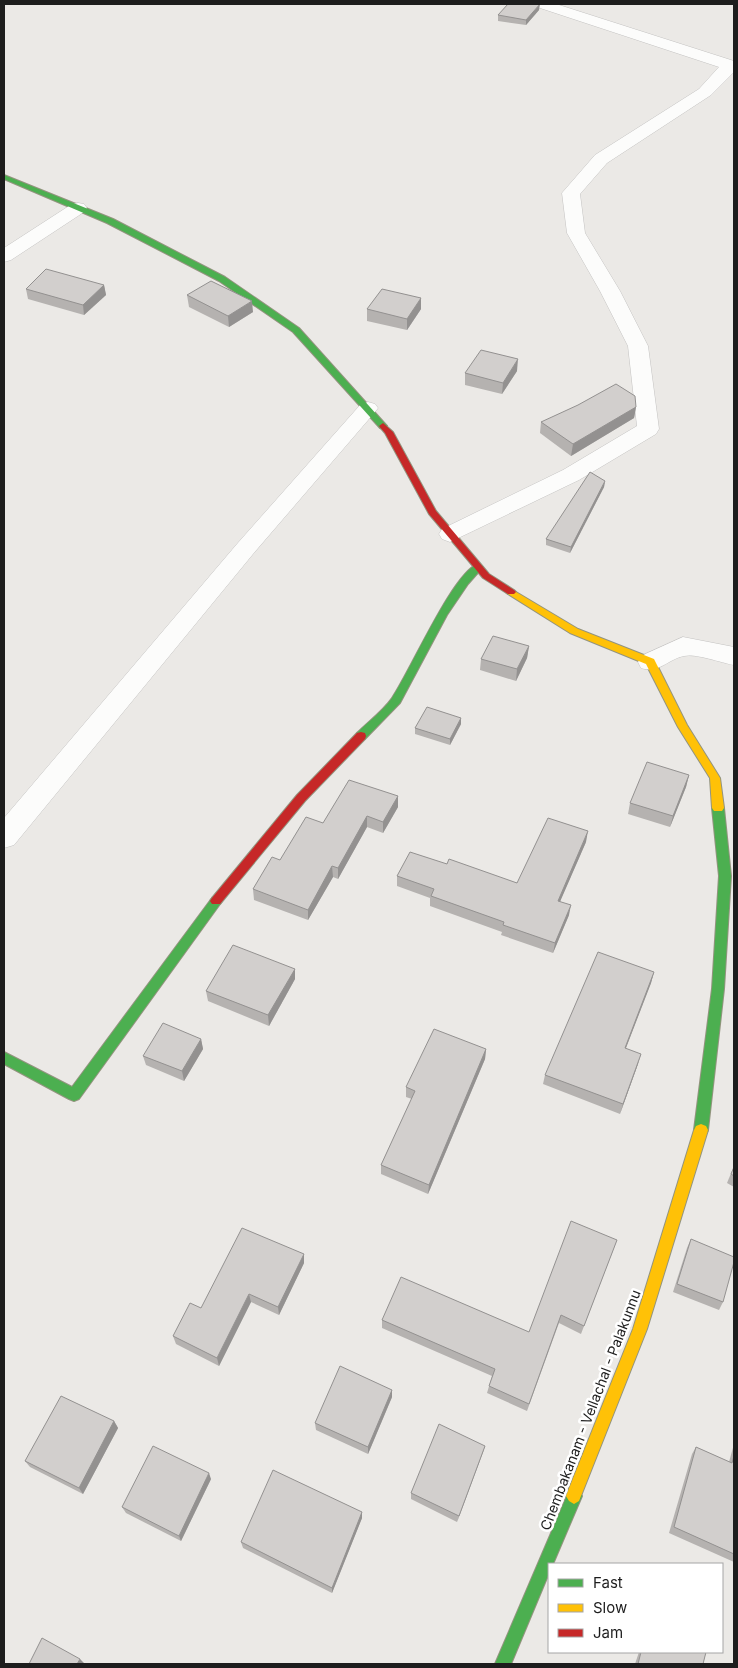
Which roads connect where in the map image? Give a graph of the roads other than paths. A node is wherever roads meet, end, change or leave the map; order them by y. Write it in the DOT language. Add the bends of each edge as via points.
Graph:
graph roads {
  1 [pos="542,4"];
  2 [pos="588,4"];
  3 [pos="608,26"];
  4 [pos="732,66"];
  5 [pos="4,177"];
  6 [pos="78,208"];
  7 [pos="4,256"];
  8 [pos="368,408"];
  9 [pos="450,534"];
  10 [pos="478,567"];
  11 [pos="734,656"];
  12 [pos="650,662"];
  13 [pos="4,837"];
  14 [pos="4,1058"];
  15 [pos="503,1664"];
  1 -- 3 [label="street"];
  2 -- 3 [label="street" via="599,11"];
  3 -- 4 [label="street"];
  4 -- 9 [label="street" via="705,92 601,159 571,193 576,233 638,346 648,428 571,475"];
  5 -- 6 [label="main road"];
  6 -- 7 [label="street"];
  6 -- 8 [label="main road" via="222,280 296,330"];
  8 -- 9 [label="main road" via="389,432 432,512"];
  8 -- 13 [label="street" via="245,549"];
  9 -- 10 [label="main road"];
  10 -- 12 [label="main road" via="486,576 574,631"];
  10 -- 14 [label="main road" via="464,581 437,622 394,701 301,798 207,912 74,1095"];
  11 -- 12 [label="street" via="683,646"];
  12 -- 15 [label="main road, Chembakanam - Vellachal - Palakunnu" via="683,727 715,778 725,876 718,989 700,1139 640,1330"];
}
